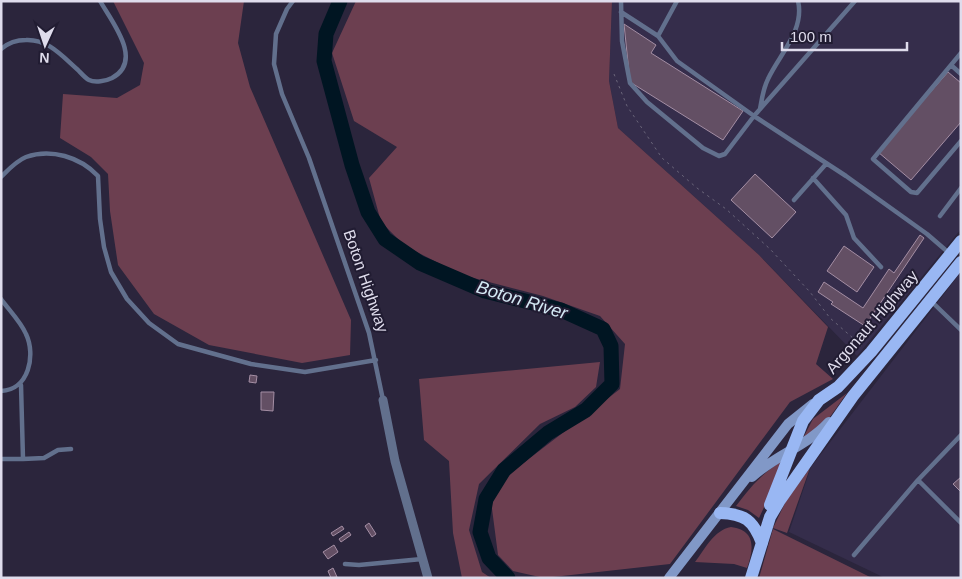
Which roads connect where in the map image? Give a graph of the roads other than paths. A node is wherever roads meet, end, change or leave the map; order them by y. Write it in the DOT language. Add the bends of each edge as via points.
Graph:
graph roads {
  1 [pos="100,1"];
  2 [pos="293,1"];
  3 [pos="621,1"];
  4 [pos="676,1"];
  5 [pos="798,1"];
  6 [pos="855,1"];
  7 [pos="621,12"];
  8 [pos="658,36"];
  9 [pos="1,49"];
  10 [pos="961,53"];
  11 [pos="951,65"];
  12 [pos="961,74"];
  13 [pos="759,110"];
  14 [pos="754,116"];
  15 [pos="961,141"];
  16 [pos="826,164"];
  17 [pos="1,177"];
  18 [pos="813,178"];
  19 [pos="961,188"];
  20 [pos="794,200"];
  21 [pos="940,216"];
  22 [pos="961,241"];
  23 [pos="957,260"];
  24 [pos="881,267"];
  25 [pos="925,295"];
  26 [pos="1,299"];
  27 [pos="961,330"];
  28 [pos="376,360"];
  29 [pos="20,385"];
  30 [pos="1,391"];
  31 [pos="853,396"];
  32 [pos="383,400"];
  33 [pos="819,400"];
  34 [pos="961,435"];
  35 [pos="70,449"];
  36 [pos="793,449"];
  37 [pos="23,459"];
  38 [pos="1,460"];
  39 [pos="918,480"];
  40 [pos="732,497"];
  41 [pos="720,513"];
  42 [pos="961,522"];
  43 [pos="763,538"];
  44 [pos="854,556"];
  45 [pos="422,559"];
  46 [pos="345,564"];
  47 [pos="428,578"];
  48 [pos="669,578"];
  49 [pos="750,578"];
  1 -- 9 [label="lane" via="126,50 126,63 112,78 89,81 50,46 37,40 21,40 6,44"];
  2 -- 28 [label="lane, Boton Highway" via="276,34 274,64"];
  3 -- 7 [label="lane"];
  4 -- 8 [label="lane"];
  5 -- 13 [label="lane" via="800,14 780,60 768,78"];
  6 -- 13 [label="lane"];
  7 -- 8 [label="lane"];
  7 -- 14 [label="lane" via="622,41 630,83 647,102 703,148 719,156 725,154"];
  8 -- 14 [label="lane" via="677,61"];
  10 -- 11 [label="lane"];
  11 -- 12 [label="lane"];
  11 -- 15 [label="lane" via="873,159 910,192 917,193"];
  13 -- 14 [label="lane"];
  14 -- 16 [label="lane"];
  16 -- 18 [label="lane"];
  16 -- 23 [label="lane" via="927,234"];
  17 -- 28 [label="lane" via="25,157 48,154 70,157 86,164 98,176 101,229 112,272 127,298 149,323 178,344 251,364 305,372"];
  18 -- 20 [label="lane"];
  18 -- 24 [label="lane" via="846,215 854,238"];
  19 -- 21 [label="lane"];
  22 -- 23 [label="main road, Argonaut Highway"];
  23 -- 25 [label="main road, Argonaut Highway"];
  25 -- 27 [label="lane"];
  25 -- 31 [label="main road, Argonaut Highway"];
  25 -- 33 [label="main road, Argonaut Highway" via="838,387"];
  26 -- 29 [label="lane" via="27,334 28,374"];
  28 -- 32 [label="lane, Boton Highway"];
  29 -- 30 [label="lane"];
  29 -- 37 [label="lane"];
  31 -- 36 [label="main road" via="821,431"];
  31 -- 43 [label="main road, Argonaut Highway" via="780,500"];
  32 -- 45 [label="street, Boton Highway" via="395,461"];
  33 -- 36 [label="main road, Argonaut Highway" via="803,421"];
  33 -- 40 [label="main road" via="788,424"];
  34 -- 39 [label="lane"];
  35 -- 37 [label="lane" via="58,450 44,458"];
  36 -- 40 [label="main road" via="758,472"];
  36 -- 43 [label="main road, Argonaut Highway" via="770,502"];
  37 -- 38 [label="lane"];
  39 -- 42 [label="lane"];
  39 -- 44 [label="lane"];
  40 -- 41 [label="main road"];
  41 -- 43 [label="main road" via="737,514 749,520"];
  41 -- 48 [label="main road"];
  43 -- 49 [label="main road, Argonaut Highway"];
  45 -- 46 [label="lane"];
  45 -- 47 [label="street, Boton Highway"];
}
